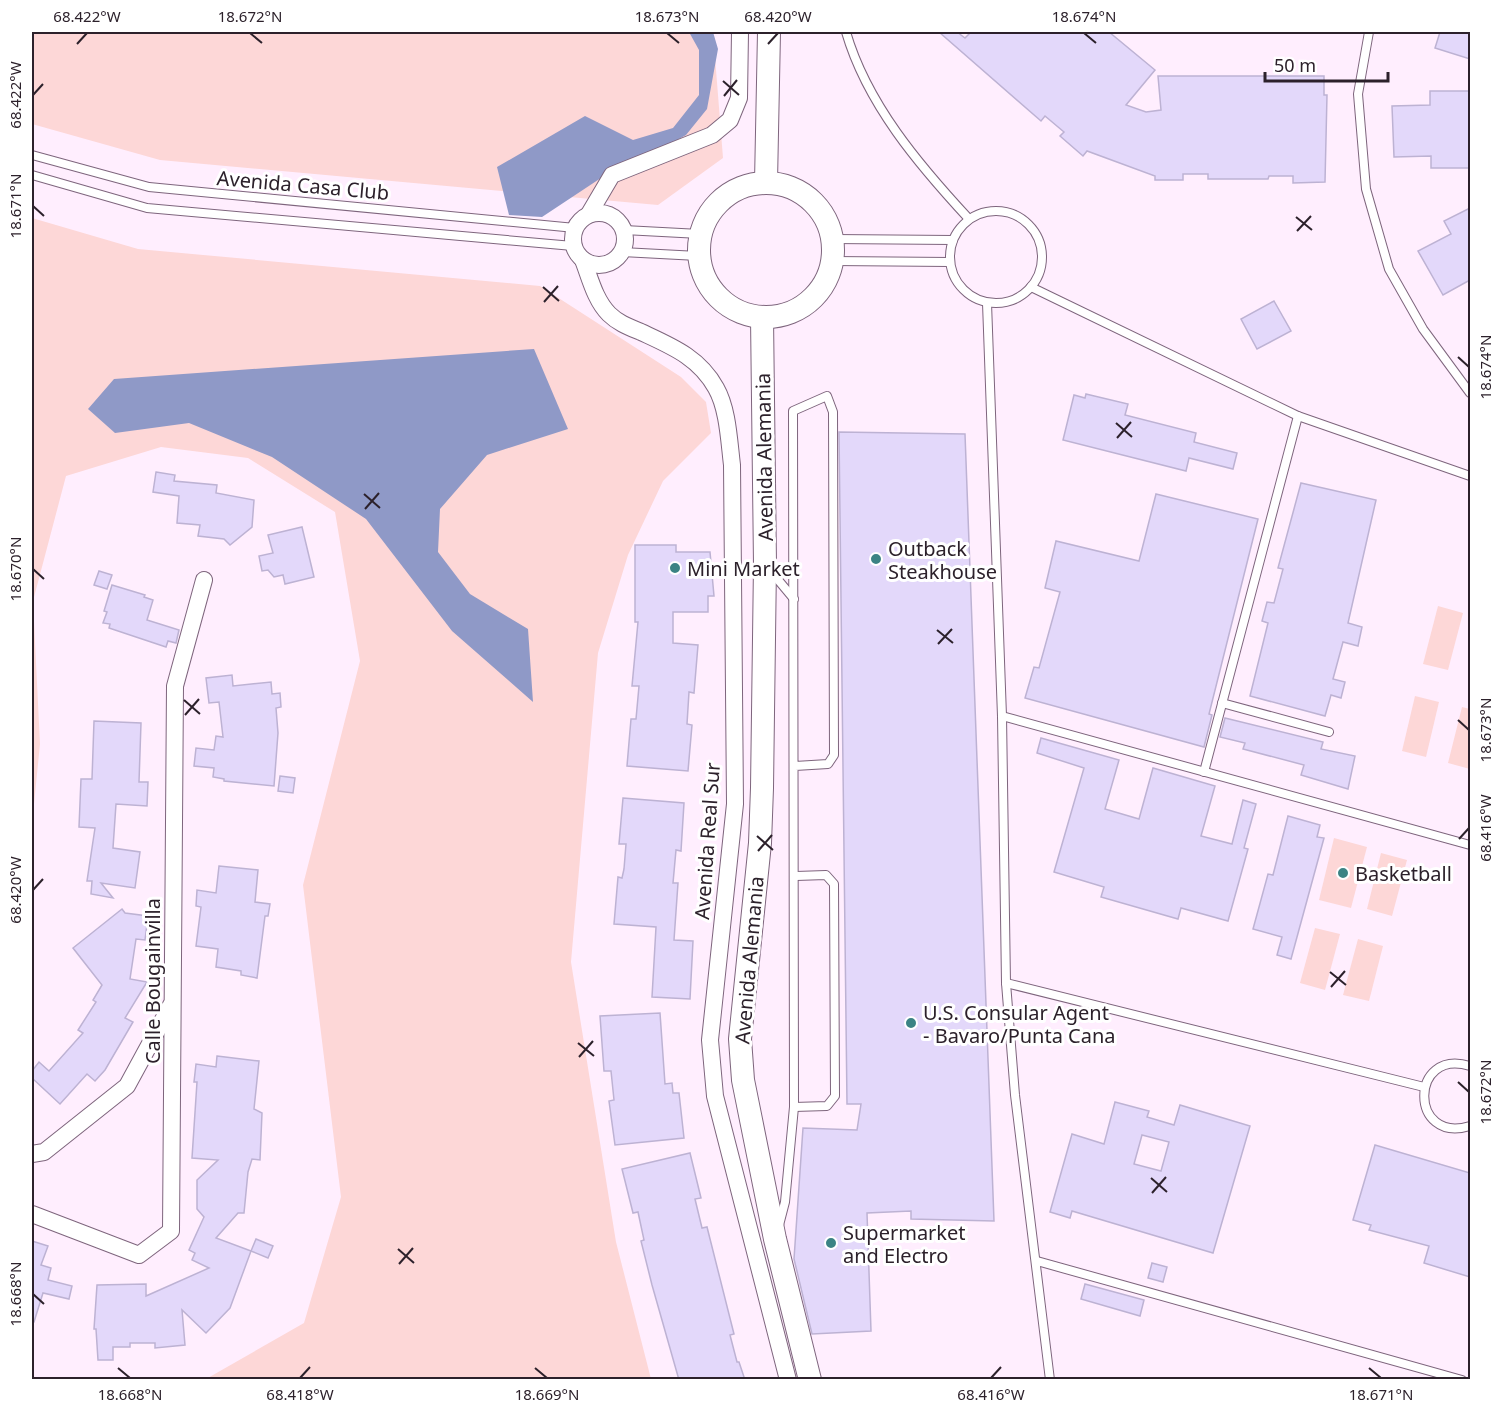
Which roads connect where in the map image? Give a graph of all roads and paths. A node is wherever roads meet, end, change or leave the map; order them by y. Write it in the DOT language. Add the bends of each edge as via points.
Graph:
graph roads {
  1 [pos="740,32"];
  2 [pos="769,32"];
  3 [pos="846,32"];
  4 [pos="1369,32"];
  5 [pos="32,154"];
  6 [pos="32,175"];
  7 [pos="766,182"];
  8 [pos="600,192"];
  9 [pos="589,214"];
  10 [pos="610,215"];
  11 [pos="969,219"];
  12 [pos="575,228"];
  13 [pos="624,230"];
  14 [pos="953,240"];
  15 [pos="699,245"];
  16 [pos="573,246"];
  17 [pos="833,250"];
  18 [pos="622,252"];
  19 [pos="583,260"];
  20 [pos="950,262"];
  21 [pos="606,265"];
  22 [pos="1031,287"];
  23 [pos="594,291"];
  24 [pos="987,303"];
  25 [pos="762,317"];
  26 [pos="1470,393"];
  27 [pos="1298,416"];
  28 [pos="1470,476"];
  29 [pos="765,564"];
  30 [pos="204,579"];
  31 [pos="794,599"];
  32 [pos="1222,703"];
  33 [pos="1002,716"];
  34 [pos="1329,732"];
  35 [pos="795,766"];
  36 [pos="1204,772"];
  37 [pos="1470,845"];
  38 [pos="796,876"];
  39 [pos="1006,983"];
  40 [pos="173,1001"];
  41 [pos="1470,1066"];
  42 [pos="1425,1087"];
  43 [pos="794,1107"];
  44 [pos="1470,1126"];
  45 [pos="32,1154"];
  46 [pos="32,1214"];
  47 [pos="775,1239"];
  48 [pos="1037,1261"];
  49 [pos="788,1380"];
  50 [pos="810,1380"];
  51 [pos="1050,1380"];
  52 [pos="1462,1380"];
  1 -- 8 [label="street" via="739,98 730,120 712,135 620,170"];
  2 -- 7 [label="street"];
  3 -- 11 [label="lane" via="871,90 919,164"];
  4 -- 26 [label="lane" via="1358,94 1366,189 1389,269 1423,330"];
  5 -- 12 [label="lane, Avenida Casa Club" via="149,187"];
  6 -- 16 [label="lane, Avenida Casa Club" via="147,208"];
  7 -- 15 [label="street" via="748,184 724,197 706,217"];
  7 -- 17 [label="street" via="785,185 817,205 827,221"];
  8 -- 9 [label="street"];
  8 -- 10 [label="street"];
  9 -- 10 [label="street"];
  9 -- 12 [label="street"];
  10 -- 13 [label="street"];
  11 -- 14 [label="lane"];
  11 -- 22 [label="lane" via="994,211 1019,218 1030,226 1041,250 1038,276"];
  12 -- 16 [label="street"];
  13 -- 15 [label="lane"];
  13 -- 18 [label="street" via="626,242"];
  14 -- 17 [label="lane"];
  14 -- 20 [label="lane"];
  15 -- 18 [label="lane"];
  15 -- 25 [label="street" via="703,275 713,291 727,305"];
  16 -- 19 [label="street"];
  17 -- 20 [label="lane"];
  17 -- 25 [label="street" via="827,280 816,296 782,315"];
  18 -- 21 [label="street"];
  19 -- 21 [label="street"];
  19 -- 23 [label="street, Avenida Real Sur"];
  20 -- 24 [label="lane" via="962,288"];
  21 -- 23 [label="street"];
  22 -- 24 [label="lane" via="1004,303"];
  22 -- 27 [label="lane"];
  23 -- 49 [label="street, Avenida Real Sur" via="617,321 687,354 705,370 718,390 726,423 732,465 735,804 710,1040 715,1096"];
  24 -- 33 [label="lane"];
  25 -- 29 [label="street, Avenida Alemania"];
  27 -- 28 [label="lane"];
  27 -- 32 [label="lane"];
  29 -- 31 [label="lane"];
  29 -- 47 [label="street, Avenida Alemania" via="760,843 740,1039 743,1080"];
  30 -- 40 [label="street, Calle Bougainvilla" via="176,686"];
  31 -- 35 [label="lane"];
  31 -- 35 [label="lane" via="793,411 826,396 833,412 834,755 828,764"];
  32 -- 34 [label="lane"];
  32 -- 36 [label="lane"];
  33 -- 36 [label="lane"];
  33 -- 39 [label="lane"];
  35 -- 38 [label="lane"];
  36 -- 37 [label="lane"];
  38 -- 43 [label="lane"];
  38 -- 43 [label="lane" via="826,875 834,884 835,1096 827,1106"];
  39 -- 42 [label="lane"];
  39 -- 48 [label="lane" via="1015,1095"];
  40 -- 45 [label="street" via="127,1086 44,1152"];
  40 -- 46 [label="street, Calle Bougainvilla" via="171,1231 139,1255"];
  41 -- 42 [label="lane" via="1447,1064 1429,1077"];
  42 -- 44 [label="lane" via="1426,1108 1439,1125 1460,1130"];
  43 -- 47 [label="lane" via="785,1202"];
  47 -- 50 [label="street, Avenida Alemania"];
  48 -- 51 [label="lane"];
  48 -- 52 [label="lane"];
}
